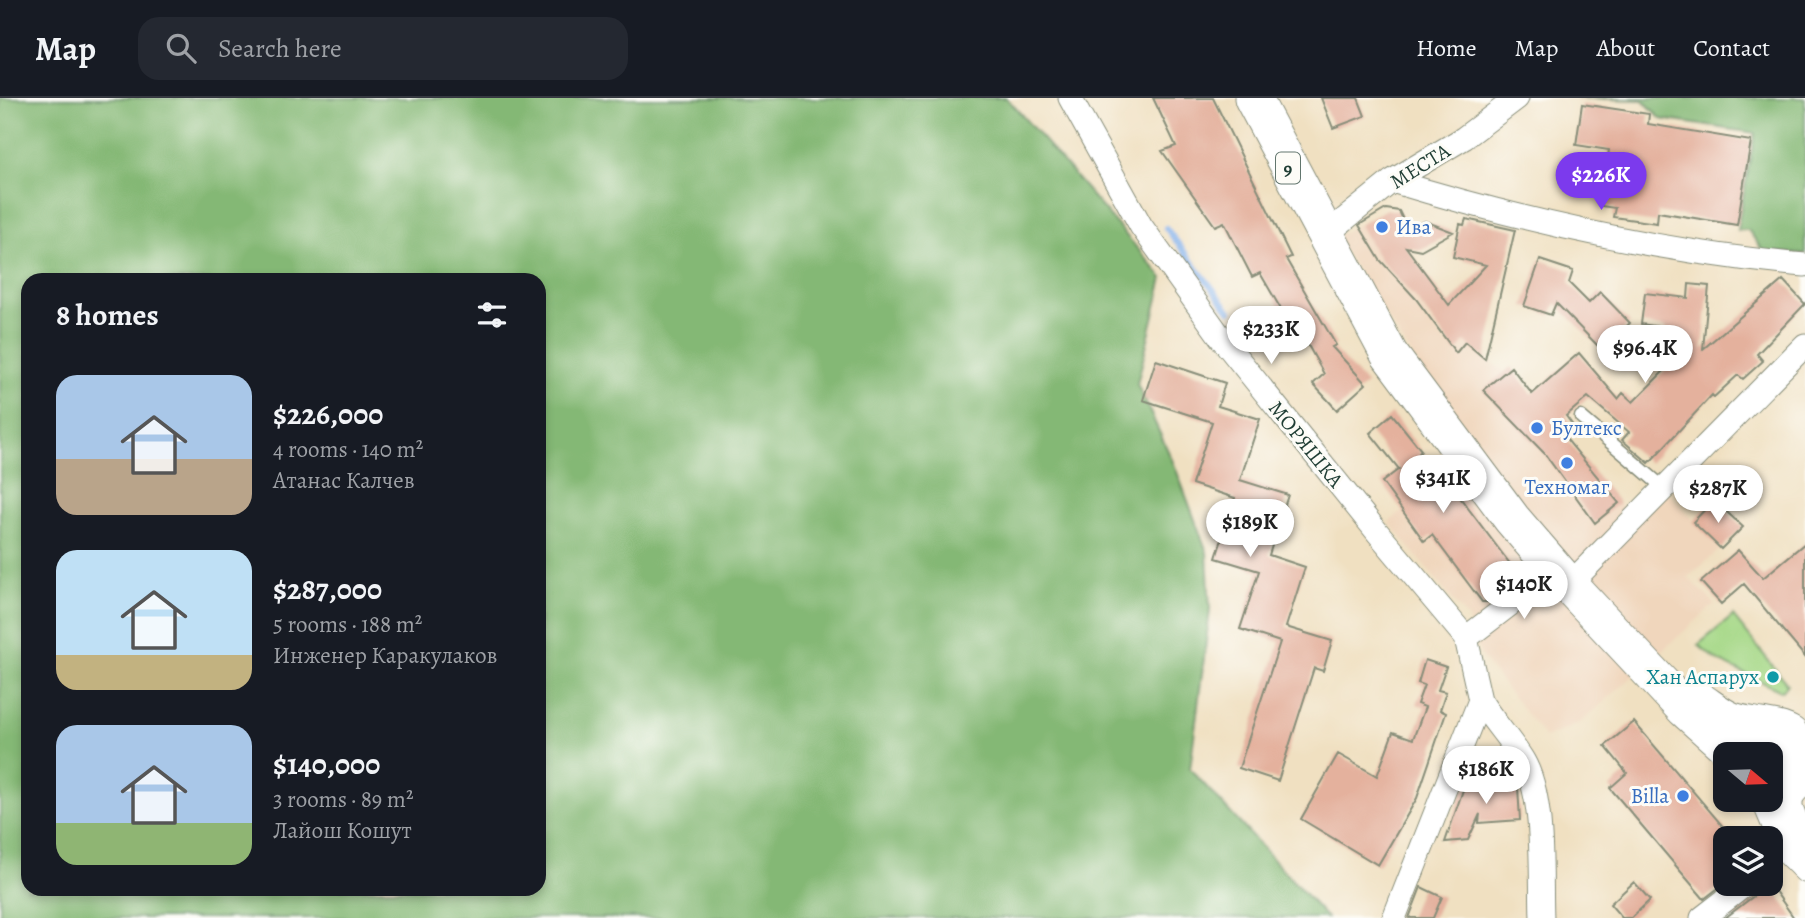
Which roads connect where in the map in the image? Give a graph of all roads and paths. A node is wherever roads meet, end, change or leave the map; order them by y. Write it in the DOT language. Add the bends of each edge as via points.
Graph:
graph roads {
  1 [pos="1070,98"];
  2 [pos="1253,98"];
  3 [pos="1517,98"];
  4 [pos="1392,181"];
  5 [pos="1324,236"];
  6 [pos="1805,265"];
  7 [pos="1805,345"];
  8 [pos="1581,417"];
  9 [pos="1665,489"];
  10 [pos="1562,577"];
  11 [pos="1466,638"];
  12 [pos="1480,699"];
  13 [pos="1766,742"];
  14 [pos="1783,745"];
  15 [pos="1787,788"];
  16 [pos="1787,852"];
  17 [pos="1805,871"];
  18 [pos="1730,896"];
  19 [pos="1394,918"];
  20 [pos="1542,918"];
  21 [pos="1702,918"];
  1 -- 11 [label="street, МОРЯШКА" via="1141,226 1222,339"];
  2 -- 5 [label="main road, 9"];
  3 -- 4 [label="street, МЕСТА" via="1464,138"];
  4 -- 5 [label="street, МЕСТА"];
  4 -- 6 [label="street" via="1620,239"];
  5 -- 10 [label="main road, 9" via="1389,354 1512,519"];
  7 -- 9 [label="street"];
  8 -- 9 [label="lane"];
  9 -- 10 [label="street"];
  10 -- 11 [label="street"];
  10 -- 13 [label="main road, 9" via="1604,625 1651,658 1693,696"];
  11 -- 12 [label="street"];
  12 -- 19 [label="street"];
  12 -- 20 [label="street" via="1522,758 1531,779"];
  14 -- 15 [label="main road, 9" via="1802,749"];
  15 -- 16 [label="street" via="1791,807"];
  16 -- 17 [label="street"];
  18 -- 21 [label="street"];
}
